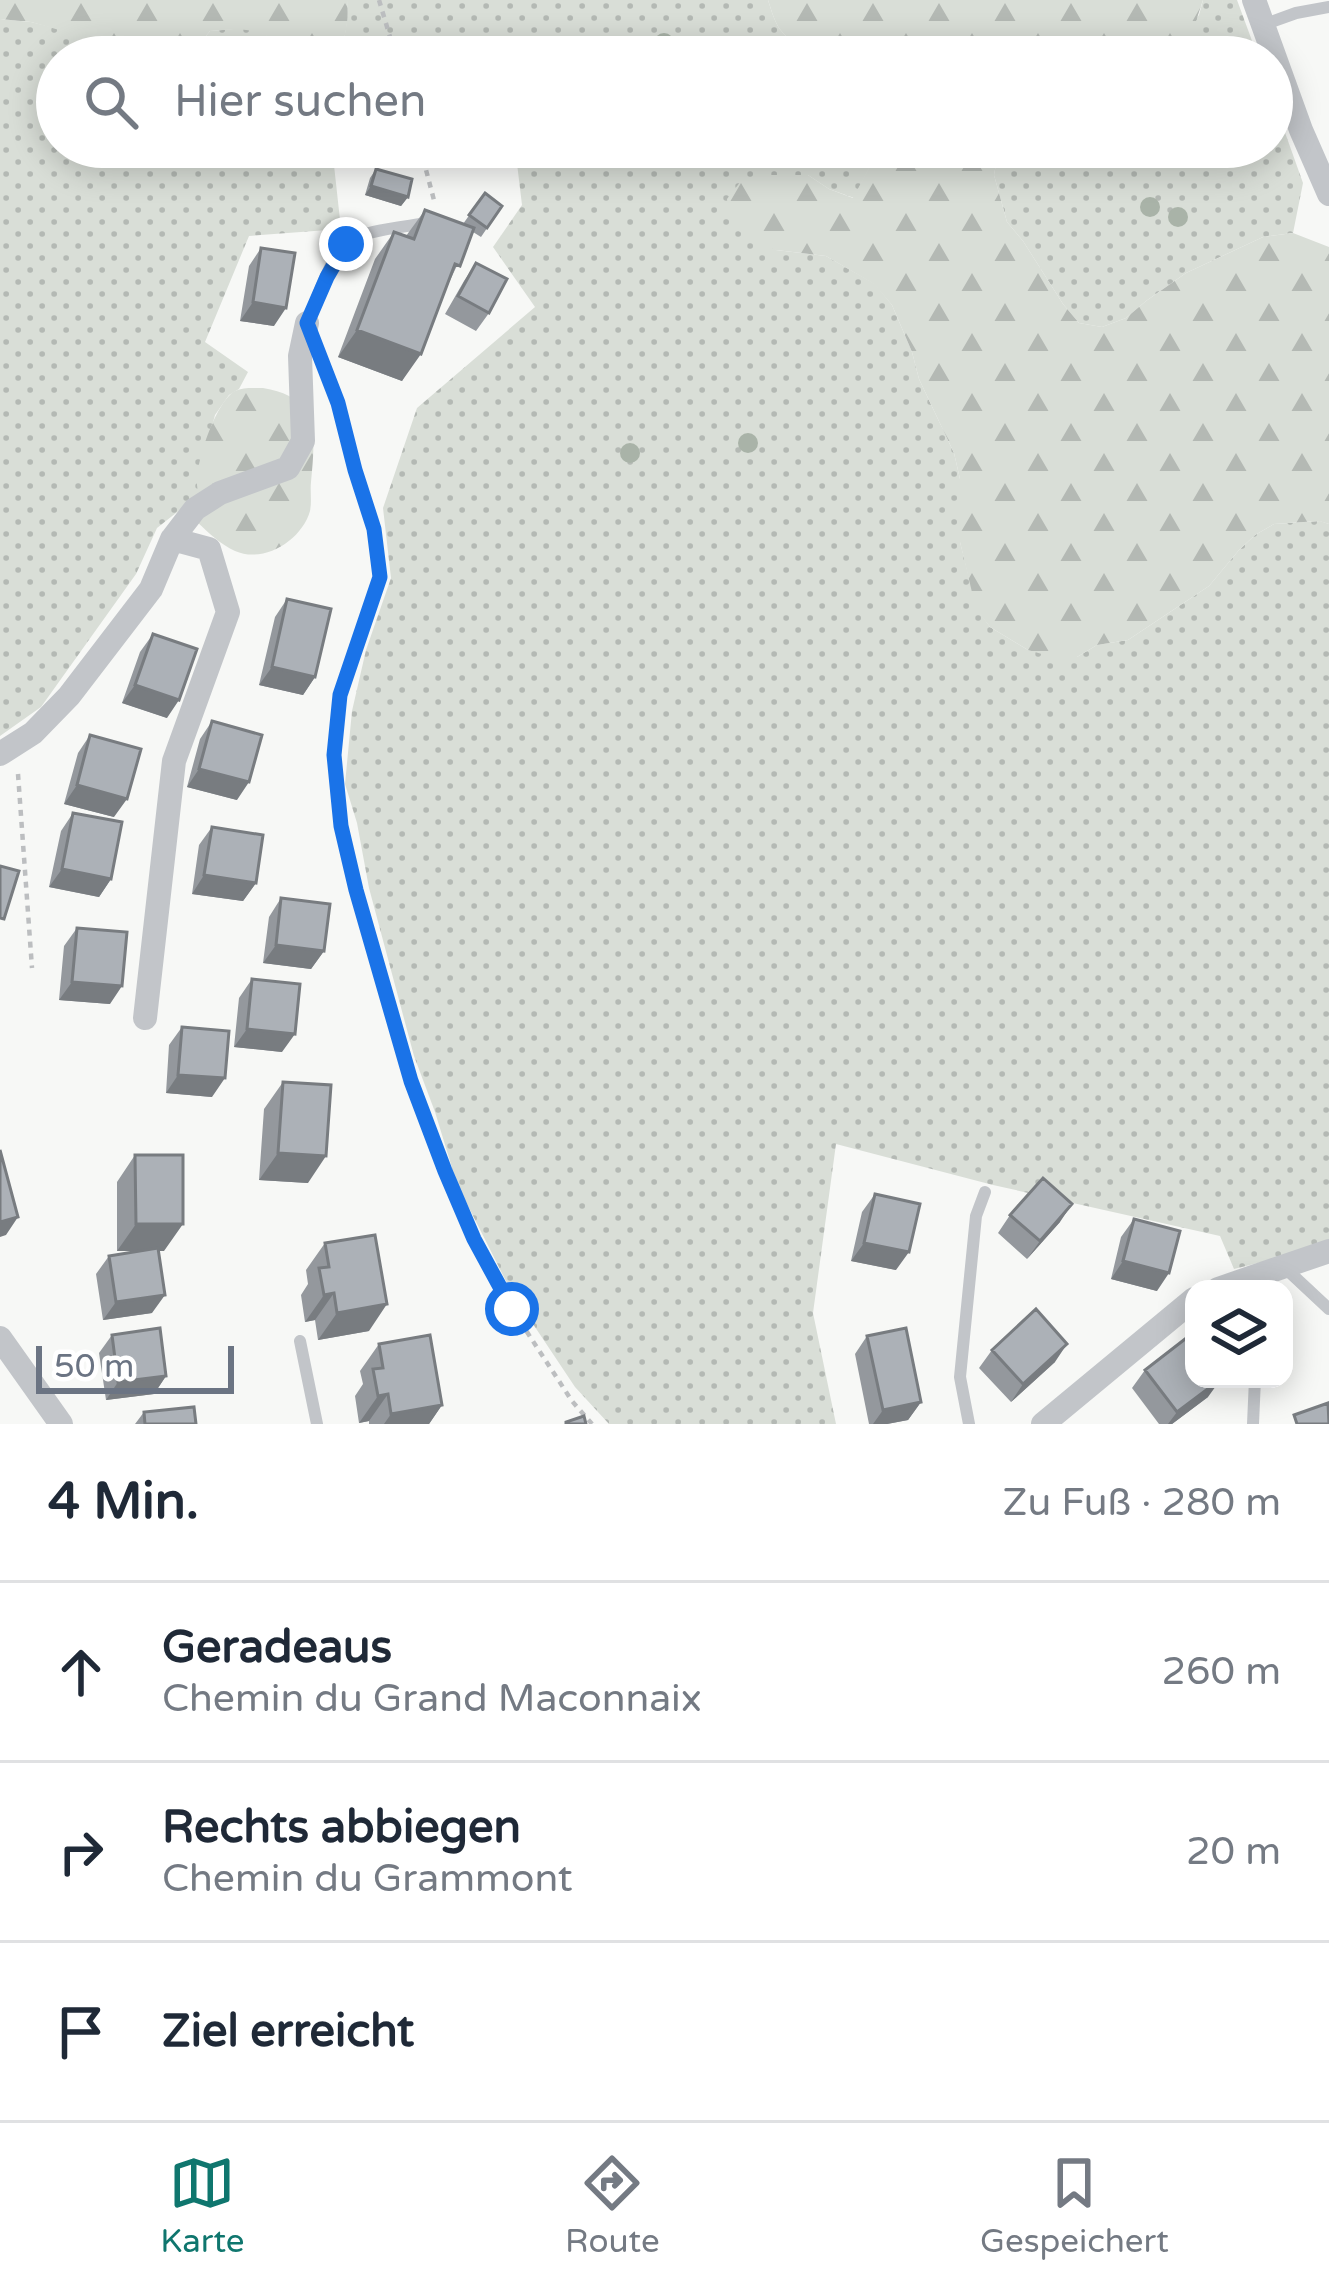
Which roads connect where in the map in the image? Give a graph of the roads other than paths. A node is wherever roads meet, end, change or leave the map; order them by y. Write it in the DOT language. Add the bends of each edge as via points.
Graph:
graph roads {
  1 [pos="1254,0"];
  2 [pos="1329,7"];
  3 [pos="1263,25"];
  4 [pos="1267,36"];
  5 [pos="1293,108"];
  6 [pos="1329,194"];
  7 [pos="440,221"];
  8 [pos="307,323"];
  9 [pos="172,539"];
  10 [pos="8,749"];
  11 [pos="145,1018"];
  12 [pos="985,1192"];
  13 [pos="1329,1250"];
  14 [pos="1268,1276"];
  15 [pos="1185,1306"];
  16 [pos="1329,1310"];
  17 [pos="0,1338"];
  18 [pos="300,1342"];
  19 [pos="1254,1388"];
  20 [pos="61,1424"];
  21 [pos="317,1424"];
  22 [pos="969,1424"];
  23 [pos="1043,1424"];
  24 [pos="1252,1424"];
  1 -- 3 [label="street"];
  2 -- 3 [label="lane"];
  3 -- 4 [label="street"];
  5 -- 6 [label="street"];
  7 -- 8 [label="lane" via="346,244"];
  8 -- 9 [label="street" via="303,441 288,468 220,493"];
  9 -- 10 [label="street" via="152,589 69,696"];
  9 -- 11 [label="street" via="209,549 228,612 174,761"];
  12 -- 22 [label="lane" via="960,1378"];
  13 -- 14 [label="street"];
  14 -- 16 [label="lane"];
  15 -- 23 [label="street"];
  17 -- 20 [label="street"];
  18 -- 21 [label="lane"];
  19 -- 24 [label="lane"];
}
